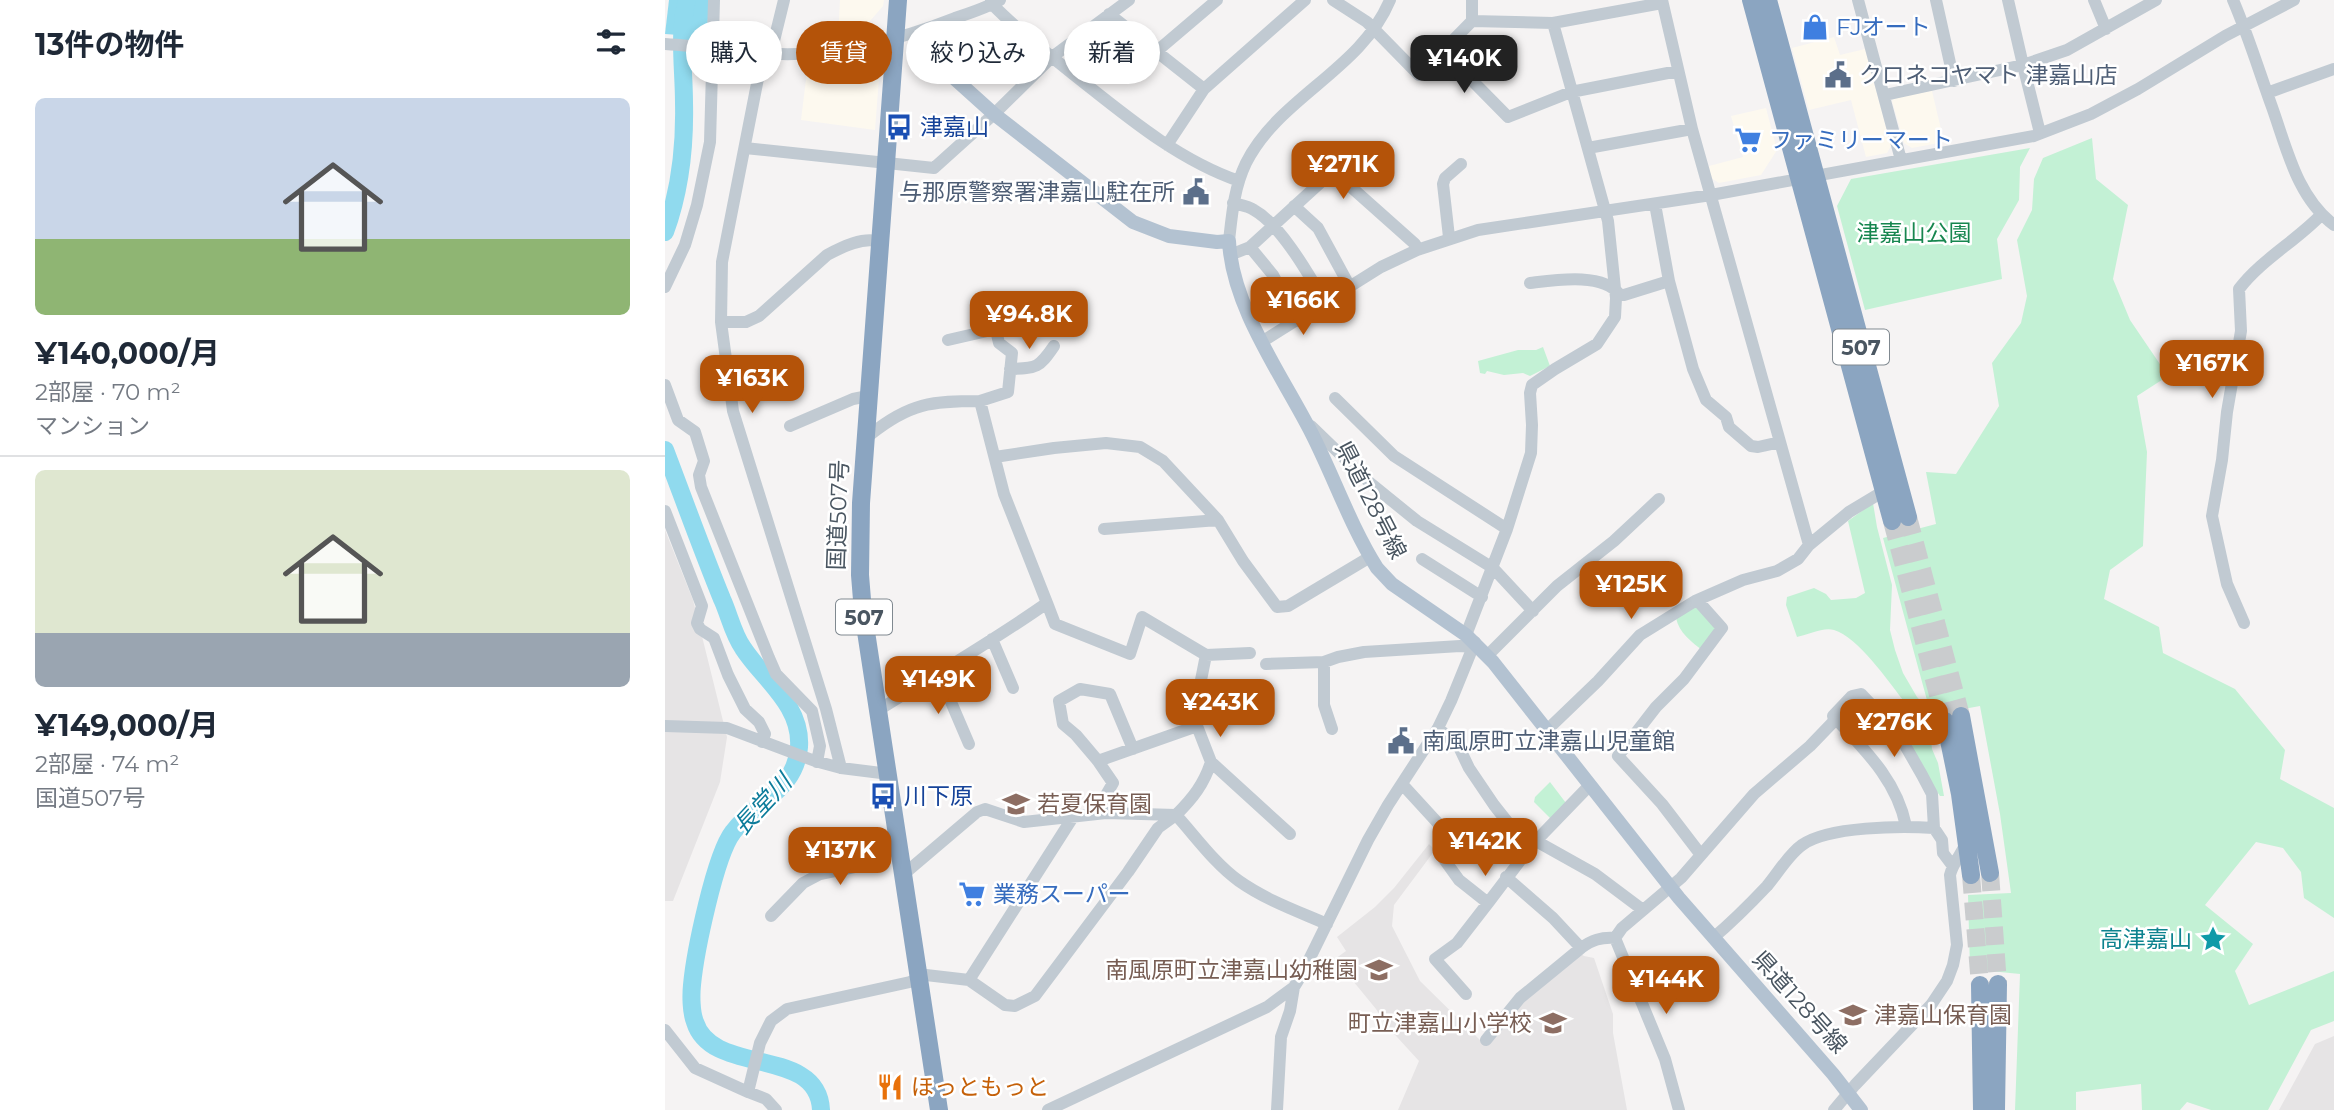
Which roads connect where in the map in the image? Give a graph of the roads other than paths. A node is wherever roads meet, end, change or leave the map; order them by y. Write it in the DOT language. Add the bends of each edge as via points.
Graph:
graph roads {
  1 [pos="714,0"];
  2 [pos="784,0"];
  3 [pos="898,0"];
  4 [pos="1129,0"];
  5 [pos="1217,0"];
  6 [pos="1305,0"];
  7 [pos="1333,0"];
  8 [pos="1390,0"];
  9 [pos="1472,0"];
  10 [pos="1751,0"];
  11 [pos="1767,0"];
  12 [pos="1858,0"];
  13 [pos="1936,0"];
  14 [pos="2008,0"];
  15 [pos="2094,0"];
  16 [pos="2156,0"];
  17 [pos="2232,0"];
  18 [pos="2294,0"];
  19 [pos="994,1"];
  20 [pos="1662,2"];
  21 [pos="1109,14"];
  22 [pos="712,21"];
  23 [pos="777,21"];
  24 [pos="1118,21"];
  25 [pos="1472,21"];
  26 [pos="1553,23"];
  27 [pos="2244,26"];
  28 [pos="2106,29"];
  29 [pos="1375,30"];
  30 [pos="895,40"];
  31 [pos="665,44"];
  32 [pos="686,45"];
  33 [pos="1160,48"];
  34 [pos="1443,51"];
  35 [pos="782,52"];
  36 [pos="1160,53"];
  37 [pos="1052,57"];
  38 [pos="2023,65"];
  39 [pos="2334,70"];
  40 [pos="1678,71"];
  41 [pos="1954,81"];
  42 [pos="714,84"];
  43 [pos="717,84"];
  44 [pos="760,84"];
  45 [pos="961,84"];
  46 [pos="1204,89"];
  47 [pos="1571,92"];
  48 [pos="2267,93"];
  49 [pos="1885,95"];
  50 [pos="716,104"];
  51 [pos="995,114"];
  52 [pos="1692,129"];
  53 [pos="2040,133"];
  54 [pos="1167,145"];
  55 [pos="745,148"];
  56 [pos="1588,148"];
  57 [pos="1310,156"];
  58 [pos="1901,160"];
  59 [pos="887,162"];
  60 [pos="1461,164"];
  61 [pos="1333,171"];
  62 [pos="1806,177"];
  63 [pos="1239,181"];
  64 [pos="1711,195"];
  65 [pos="1233,203"];
  66 [pos="1655,204"];
  67 [pos="1294,206"];
  68 [pos="1605,212"];
  69 [pos="2321,215"];
  70 [pos="2334,225"];
  71 [pos="1272,226"];
  72 [pos="1450,237"];
  73 [pos="880,242"];
  74 [pos="1250,247"];
  75 [pos="1230,248"];
  76 [pos="1417,250"];
  77 [pos="1669,281"];
  78 [pos="1530,283"];
  79 [pos="665,287"];
  80 [pos="1350,287"];
  81 [pos="1616,289"];
  82 [pos="1325,302"];
  83 [pos="991,309"];
  84 [pos="1297,321"];
  85 [pos="721,322"];
  86 [pos="996,329"];
  87 [pos="948,340"];
  88 [pos="1263,341"];
  89 [pos="1054,346"];
  90 [pos="1010,369"];
  91 [pos="665,385"];
  92 [pos="868,396"];
  93 [pos="1335,398"];
  94 [pos="980,401"];
  95 [pos="1305,421"];
  96 [pos="790,426"];
  97 [pos="866,433"];
  98 [pos="1780,442"];
  99 [pos="995,457"];
  100 [pos="1884,491"];
  101 [pos="1659,499"];
  102 [pos="665,510"];
  103 [pos="1218,520"];
  104 [pos="1104,529"];
  105 [pos="1507,529"];
  106 [pos="1809,545"];
  107 [pos="1370,557"];
  108 [pos="1422,559"];
  109 [pos="1493,568"];
  110 [pos="1482,597"];
  111 [pos="1698,601"];
  112 [pos="1047,603"];
  113 [pos="1533,611"];
  114 [pos="2244,623"];
  115 [pos="992,639"];
  116 [pos="1471,642"];
  117 [pos="1250,653"];
  118 [pos="1206,655"];
  119 [pos="1487,656"];
  120 [pos="1324,662"];
  121 [pos="1266,664"];
  122 [pos="939,674"];
  123 [pos="1013,688"];
  124 [pos="880,709"];
  125 [pos="1833,716"];
  126 [pos="665,726"];
  127 [pos="1197,726"];
  128 [pos="1438,728"];
  129 [pos="1332,729"];
  130 [pos="1547,730"];
  131 [pos="764,743"];
  132 [pos="968,744"];
  133 [pos="1133,749"];
  134 [pos="816,761"];
  135 [pos="1098,761"];
  136 [pos="1212,762"];
  137 [pos="841,768"];
  138 [pos="889,772"];
  139 [pos="1402,783"];
  140 [pos="1590,785"];
  141 [pos="1094,814"];
  142 [pos="1176,814"];
  143 [pos="1073,817"];
  144 [pos="1906,826"];
  145 [pos="1934,828"];
  146 [pos="1290,834"];
  147 [pos="1967,840"];
  148 [pos="1534,843"];
  149 [pos="899,847"];
  150 [pos="1701,855"];
  151 [pos="1952,865"];
  152 [pos="1990,873"];
  153 [pos="904,874"];
  154 [pos="1971,875"];
  155 [pos="1506,877"];
  156 [pos="1671,887"];
  157 [pos="1488,903"];
  158 [pos="1643,910"];
  159 [pos="771,916"];
  160 [pos="1327,924"];
  161 [pos="1615,938"];
  162 [pos="1713,938"];
  163 [pos="1581,948"];
  164 [pos="919,980"];
  165 [pos="969,980"];
  166 [pos="1294,987"];
  167 [pos="1466,994"];
  168 [pos="665,1030"];
  169 [pos="1486,1040"];
  170 [pos="748,1092"];
  171 [pos="1848,1093"];
  172 [pos="776,1110"];
  173 [pos="939,1110"];
  174 [pos="1048,1110"];
  175 [pos="1277,1110"];
  176 [pos="1679,1110"];
  177 [pos="1834,1110"];
  178 [pos="1861,1110"];
  179 [pos="1982,1110"];
  180 [pos="1996,1110"];
  1 -- 22 [label="street"];
  2 -- 23 [label="street"];
  3 -- 30 [label="highway, 国道507号 / 507"];
  4 -- 21 [label="street"];
  5 -- 33 [label="street"];
  6 -- 46 [label="street"];
  7 -- 29 [label="street"];
  8 -- 29 [label="street"];
  9 -- 25 [label="street"];
  10 -- 62 [label="highway, 507"];
  11 -- 62 [label="highway, 507"];
  12 -- 49 [label="street"];
  13 -- 41 [label="street"];
  14 -- 38 [label="street"];
  15 -- 28 [label="street"];
  16 -- 28 [label="street"];
  17 -- 27 [label="street"];
  18 -- 27 [label="street"];
  19 -- 30 [label="street"];
  19 -- 37 [label="street" via="1007,20"];
  20 -- 26 [label="street"];
  20 -- 40 [label="street"];
  21 -- 24 [label="street"];
  21 -- 37 [label="street"];
  25 -- 26 [label="street"];
  25 -- 34 [label="street"];
  26 -- 47 [label="street"];
  27 -- 48 [label="street"];
  27 -- 53 [label="street" via="2115,102"];
  28 -- 38 [label="street" via="2067,50"];
  29 -- 34 [label="street" via="1419,75"];
  29 -- 63 [label="street" via="1266,134"];
  30 -- 35 [label="street" via="842,50"];
  30 -- 59 [label="highway, 国道507号 / 507"];
  31 -- 32 [label="street"];
  34 -- 47 [label="street" via="1508,117"];
  36 -- 46 [label="street"];
  37 -- 51 [label="street"];
  37 -- 54 [label="street"];
  38 -- 41 [label="street"];
  38 -- 53 [label="street"];
  39 -- 48 [label="street"];
  40 -- 47 [label="street"];
  40 -- 52 [label="street"];
  41 -- 49 [label="street"];
  42 -- 50 [label="street"];
  43 -- 50 [label="street"];
  44 -- 55 [label="street"];
  45 -- 51 [label="main road"];
  46 -- 54 [label="street"];
  47 -- 56 [label="street"];
  48 -- 69 [label="street" via="2294,172"];
  49 -- 58 [label="street"];
  50 -- 79 [label="street" via="697,205"];
  51 -- 59 [label="street" via="934,168"];
  51 -- 75 [label="main road" via="1133,222 1170,236"];
  52 -- 56 [label="street"];
  52 -- 64 [label="street"];
  53 -- 58 [label="street"];
  54 -- 63 [label="street"];
  55 -- 59 [label="street"];
  55 -- 85 [label="street" via="722,262"];
  56 -- 68 [label="street"];
  57 -- 61 [label="street"];
  58 -- 62 [label="street"];
  59 -- 73 [label="highway, 国道507号 / 507"];
  60 -- 72 [label="street" via="1443,184"];
  61 -- 67 [label="street"];
  61 -- 76 [label="street"];
  62 -- 64 [label="street"];
  62 -- 100 [label="highway, 507"];
  62 -- 100 [label="highway, 507" via="1900,519"];
  63 -- 65 [label="street"];
  64 -- 66 [label="street"];
  64 -- 98 [label="street"];
  65 -- 71 [label="street" via="1256,210"];
  65 -- 75 [label="street"];
  66 -- 68 [label="street"];
  66 -- 77 [label="street"];
  67 -- 71 [label="street"];
  67 -- 80 [label="street" via="1318,228"];
  68 -- 72 [label="street"];
  68 -- 81 [label="street"];
  69 -- 70 [label="street"];
  69 -- 114 [label="street" via="2239,289 2241,331 2212,516 2227,584"];
  71 -- 74 [label="street"];
  71 -- 82 [label="street"];
  72 -- 76 [label="street"];
  73 -- 85 [label="street" via="839,248 759,316 746,322"];
  73 -- 92 [label="highway, 国道507号 / 507"];
  74 -- 75 [label="street"];
  74 -- 84 [label="street" via="1273,275"];
  75 -- 88 [label="main road, 県道128号線" via="1252,324"];
  76 -- 80 [label="street"];
  77 -- 81 [label="street" via="1624,295"];
  77 -- 98 [label="street" via="1706,400 1751,446"];
  78 -- 81 [label="street" via="1587,280"];
  80 -- 82 [label="street"];
  81 -- 105 [label="street" via="1615,317 1597,344 1532,385 1531,453"];
  82 -- 84 [label="street"];
  83 -- 86 [label="street"];
  84 -- 88 [label="street"];
  85 -- 137 [label="street" via="733,411"];
  86 -- 87 [label="street"];
  86 -- 90 [label="street" via="999,343 1012,353"];
  88 -- 95 [label="main road, 県道128号線"];
  89 -- 90 [label="street" via="1036,368"];
  90 -- 94 [label="street" via="1007,392"];
  91 -- 134 [label="street" via="678,421 695,432 704,461 701,487 776,674 811,711 820,746"];
  92 -- 96 [label="street"];
  92 -- 97 [label="highway, 国道507号 / 507"];
  93 -- 105 [label="street" via="1394,456"];
  94 -- 97 [label="street" via="915,406"];
  94 -- 99 [label="street"];
  95 -- 107 [label="main road, 県道128号線"];
  95 -- 109 [label="street" via="1408,513"];
  97 -- 124 [label="highway, 国道507号 / 507" via="860,575"];
  98 -- 106 [label="street"];
  99 -- 103 [label="street" via="1107,443 1140,447 1163,461"];
  99 -- 112 [label="street" via="1004,494"];
  100 -- 106 [label="street"];
  101 -- 113 [label="street"];
  102 -- 131 [label="street" via="702,606 697,623 714,638 745,709 765,734"];
  103 -- 104 [label="street"];
  103 -- 107 [label="street" via="1277,607 1288,606"];
  105 -- 109 [label="street"];
  106 -- 111 [label="street" via="1798,559 1777,571 1743,580"];
  107 -- 116 [label="main road, 県道128号線" via="1386,579"];
  108 -- 110 [label="street"];
  109 -- 110 [label="street"];
  109 -- 113 [label="street"];
  110 -- 116 [label="street"];
  111 -- 130 [label="street" via="1640,635"];
  111 -- 150 [label="street" via="1722,628 1618,756"];
  112 -- 115 [label="street"];
  112 -- 118 [label="street" via="1055,624 1130,654 1142,617"];
  113 -- 119 [label="street"];
  115 -- 122 [label="street"];
  115 -- 123 [label="street"];
  116 -- 119 [label="main road, 県道128号線"];
  116 -- 120 [label="street" via="1364,652"];
  116 -- 128 [label="street"];
  117 -- 118 [label="street"];
  118 -- 127 [label="street"];
  119 -- 130 [label="main road, 県道128号線"];
  120 -- 121 [label="street"];
  120 -- 129 [label="street" via="1324,705"];
  122 -- 124 [label="street"];
  122 -- 132 [label="street"];
  124 -- 138 [label="highway, 国道507号 / 507"];
  125 -- 145 [label="street" via="1861,694 1898,733 1932,794"];
  126 -- 131 [label="street" via="727,728"];
  127 -- 133 [label="street"];
  127 -- 136 [label="street"];
  128 -- 139 [label="street"];
  128 -- 148 [label="street" via="1459,747 1509,824"];
  130 -- 140 [label="main road, 県道128号線"];
  131 -- 134 [label="street"];
  133 -- 135 [label="street"];
  133 -- 135 [label="street" via="1110,694 1080,689 1059,701 1063,724"];
  134 -- 137 [label="street"];
  135 -- 141 [label="street" via="1112,783"];
  136 -- 142 [label="street" via="1205,782"];
  136 -- 146 [label="street"];
  137 -- 138 [label="street"];
  138 -- 149 [label="highway, 国道507号 / 507"];
  139 -- 157 [label="street" via="1446,832 1441,855 1459,880"];
  139 -- 160 [label="street"];
  140 -- 148 [label="street"];
  140 -- 156 [label="main road, 県道128号線"];
  141 -- 142 [label="street"];
  141 -- 143 [label="street"];
  142 -- 160 [label="street" via="1239,881"];
  142 -- 165 [label="street" via="1159,828 1035,996 1015,1006 1005,1005"];
  143 -- 153 [label="street" via="1024,822 985,809"];
  143 -- 165 [label="street"];
  144 -- 145 [label="street"];
  144 -- 150 [label="street" via="1896,793 1876,761 1836,719 1754,794"];
  144 -- 162 [label="street" via="1842,832 1804,844"];
  145 -- 151 [label="street"];
  147 -- 151 [label="street"];
  147 -- 152 [label="highway" via="1953,718"];
  147 -- 154 [label="highway"];
  148 -- 155 [label="street"];
  148 -- 158 [label="street" via="1595,874"];
  149 -- 153 [label="highway, 国道507号 / 507"];
  149 -- 159 [label="street" via="859,866 820,874 803,883"];
  150 -- 156 [label="street"];
  151 -- 171 [label="street" via="1957,945 1947,982"];
  153 -- 164 [label="highway, 国道507号 / 507"];
  155 -- 157 [label="street"];
  155 -- 163 [label="street"];
  156 -- 158 [label="street"];
  156 -- 162 [label="main road, 県道128号線"];
  157 -- 167 [label="street" via="1457,943 1435,959"];
  158 -- 161 [label="street"];
  160 -- 166 [label="street"];
  161 -- 163 [label="street" via="1590,941"];
  161 -- 176 [label="street" via="1665,1059"];
  162 -- 171 [label="main road, 県道128号線"];
  163 -- 169 [label="street" via="1520,998"];
  164 -- 165 [label="street" via="926,975"];
  164 -- 170 [label="street" via="787,1009 771,1021 760,1042"];
  164 -- 173 [label="highway, 国道507号 / 507"];
  166 -- 174 [label="street" via="1267,1007"];
  166 -- 175 [label="street" via="1281,1037"];
  168 -- 170 [label="street" via="695,1069"];
  170 -- 172 [label="street" via="766,1099"];
  171 -- 177 [label="street"];
  171 -- 178 [label="main road, 県道128号線"];
  179 -- 180 [label="highway" via="1989,985"];
}
